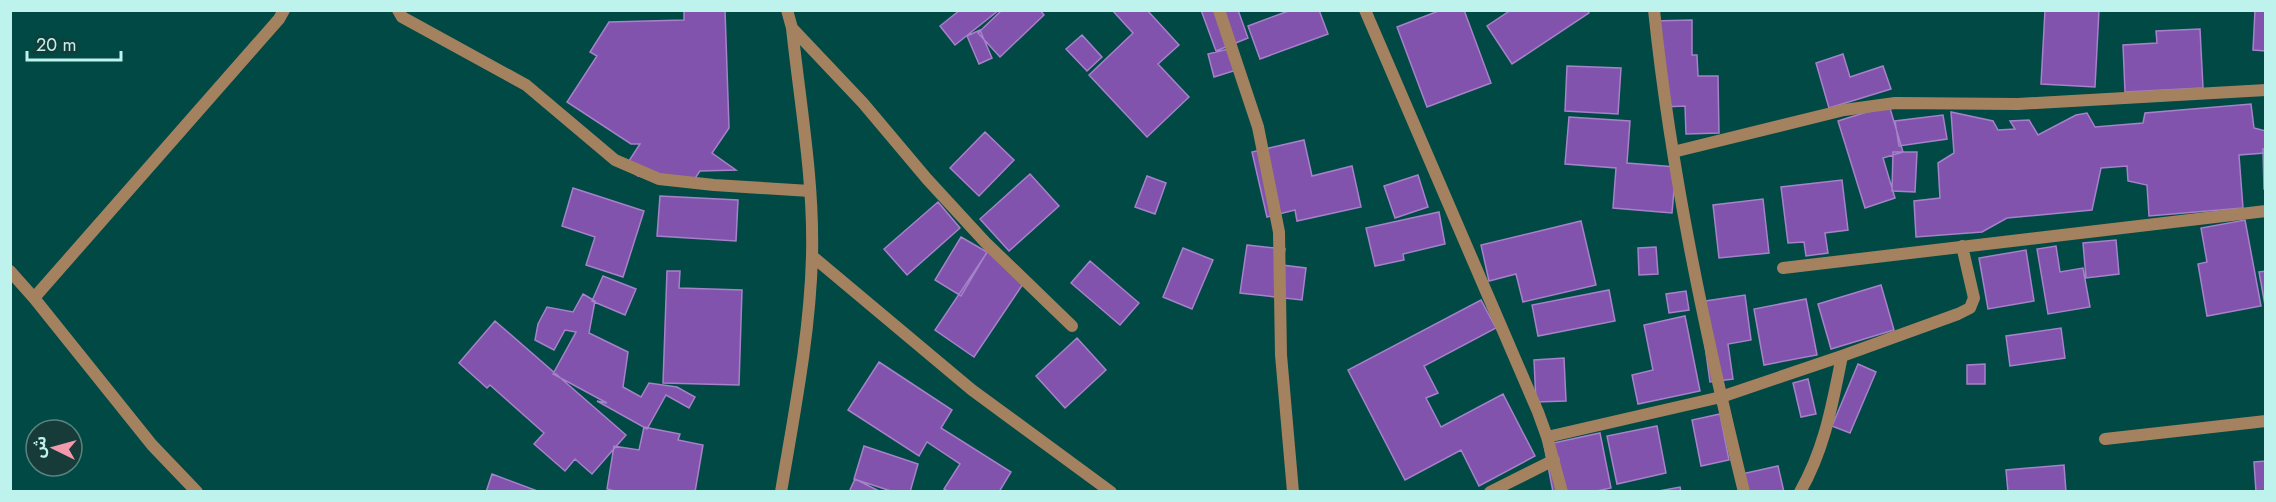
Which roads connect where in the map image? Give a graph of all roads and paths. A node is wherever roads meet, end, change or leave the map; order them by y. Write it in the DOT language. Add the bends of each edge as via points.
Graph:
graph roads {
  1 [pos="284,10"];
  2 [pos="398,10"];
  3 [pos="787,10"];
  4 [pos="1219,10"];
  5 [pos="1365,10"];
  6 [pos="1654,10"];
  7 [pos="792,28"];
  8 [pos="2265,90"];
  9 [pos="1673,152"];
  10 [pos="810,191"];
  11 [pos="2265,211"];
  12 [pos="1962,246"];
  13 [pos="812,256"];
  14 [pos="1783,268"];
  15 [pos="10,271"];
  16 [pos="34,298"];
  17 [pos="1072,326"];
  18 [pos="1842,356"];
  19 [pos="1721,397"];
  20 [pos="2265,421"];
  21 [pos="1547,437"];
  22 [pos="2105,439"];
  23 [pos="1554,460"];
  24 [pos="197,492"];
  25 [pos="781,492"];
  26 [pos="1111,492"];
  27 [pos="1293,492"];
  28 [pos="1490,492"];
  29 [pos="1562,492"];
  30 [pos="1744,492"];
  31 [pos="1800,492"];
  1 -- 16 [label="street"];
  2 -- 10 [label="street" via="402,17 526,86 615,160 659,179"];
  3 -- 7 [label="street"];
  4 -- 27 [label="street" via="1258,127 1279,232 1281,355"];
  5 -- 21 [label="street"];
  6 -- 9 [label="street"];
  7 -- 10 [label="street"];
  7 -- 17 [label="street" via="978,234"];
  8 -- 9 [label="street" via="2018,104 1895,103 1844,110"];
  9 -- 19 [label="street" via="1691,260"];
  10 -- 13 [label="street"];
  11 -- 12 [label="street"];
  12 -- 14 [label="street"];
  12 -- 18 [label="street" via="1974,298 1970,308"];
  13 -- 25 [label="street" via="803,365"];
  13 -- 26 [label="street" via="972,390"];
  15 -- 16 [label="street"];
  16 -- 24 [label="street" via="152,445"];
  18 -- 19 [label="street"];
  18 -- 31 [label="street" via="1827,430"];
  19 -- 21 [label="street"];
  19 -- 30 [label="street"];
  20 -- 22 [label="street"];
  21 -- 23 [label="street"];
  23 -- 28 [label="street"];
  23 -- 29 [label="street"];
}
